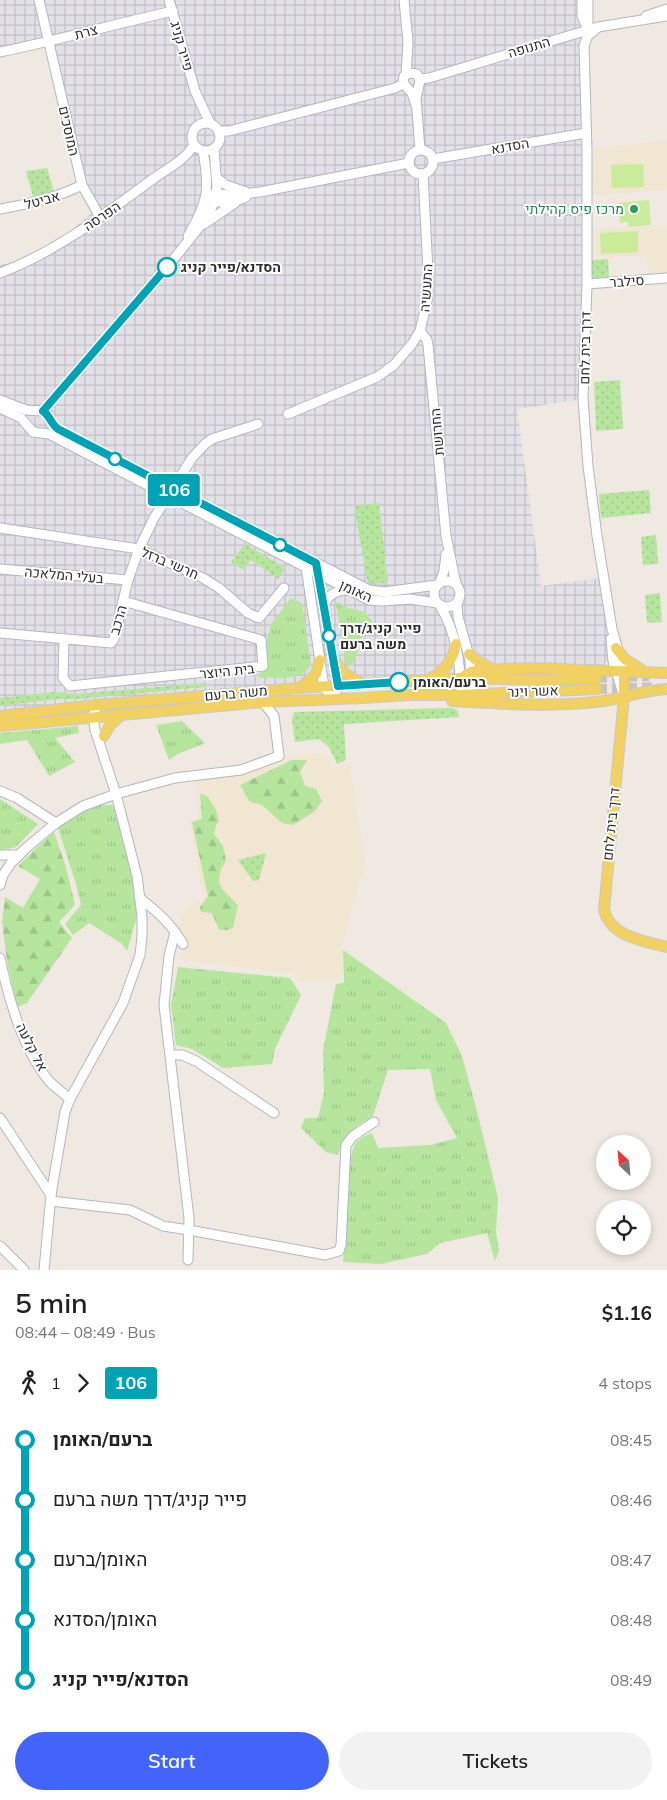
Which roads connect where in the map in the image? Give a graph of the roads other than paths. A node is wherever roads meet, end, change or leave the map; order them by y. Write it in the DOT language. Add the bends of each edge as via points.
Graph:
graph roads {
  1 [pos="39,0"];
  2 [pos="170,0"];
  3 [pos="404,0"];
  4 [pos="582,0"];
  5 [pos="588,0"];
  6 [pos="667,9"];
  7 [pos="173,11"];
  8 [pos="667,16"];
  9 [pos="640,19"];
  10 [pos="598,27"];
  11 [pos="588,29"];
  12 [pos="48,42"];
  13 [pos="0,52"];
  14 [pos="412,81"];
  15 [pos="195,91"];
  16 [pos="210,123"];
  17 [pos="197,126"];
  18 [pos="220,131"];
  19 [pos="586,133"];
  20 [pos="194,145"];
  21 [pos="214,149"];
  22 [pos="420,150"];
  23 [pos="203,151"];
  24 [pos="433,159"];
  25 [pos="409,163"];
  26 [pos="423,174"];
  27 [pos="218,178"];
  28 [pos="82,185"];
  29 [pos="255,193"];
  30 [pos="212,197"];
  31 [pos="240,199"];
  32 [pos="0,209"];
  33 [pos="100,217"];
  34 [pos="200,228"];
  35 [pos="173,260"];
  36 [pos="0,273"];
  37 [pos="667,278"];
  38 [pos="587,284"];
  39 [pos="420,331"];
  40 [pos="0,400"];
  41 [pos="0,408"];
  42 [pos="39,410"];
  43 [pos="288,414"];
  44 [pos="49,419"];
  45 [pos="258,424"];
  46 [pos="27,427"];
  47 [pos="41,432"];
  48 [pos="170,492"];
  49 [pos="193,509"];
  50 [pos="154,518"];
  51 [pos="0,528"];
  52 [pos="446,536"];
  53 [pos="139,549"];
  54 [pos="316,563"];
  55 [pos="306,567"];
  56 [pos="0,569"];
  57 [pos="318,573"];
  58 [pos="128,580"];
  59 [pos="438,584"];
  60 [pos="456,584"];
  61 [pos="284,588"];
  62 [pos="350,590"];
  63 [pos="123,601"];
  64 [pos="438,603"];
  65 [pos="457,603"];
  66 [pos="324,608"];
  67 [pos="612,629"];
  68 [pos="0,633"];
  69 [pos="64,640"];
  70 [pos="456,644"];
  71 [pos="616,648"];
  72 [pos="469,654"];
  73 [pos="333,656"];
  74 [pos="320,660"];
  75 [pos="497,669"];
  76 [pos="619,671"];
  77 [pos="650,673"];
  78 [pos="667,673"];
  79 [pos="471,675"];
  80 [pos="461,678"];
  81 [pos="426,680"];
  82 [pos="368,684"];
  83 [pos="338,686"];
  84 [pos="324,687"];
  85 [pos="298,688"];
  86 [pos="667,689"];
  87 [pos="624,697"];
  88 [pos="467,698"];
  89 [pos="333,699"];
  90 [pos="263,702"];
  91 [pos="97,705"];
  92 [pos="123,714"];
  93 [pos="0,716"];
  94 [pos="98,716"];
  95 [pos="0,726"];
  96 [pos="104,736"];
  97 [pos="104,752"];
  98 [pos="0,791"];
  99 [pos="116,794"];
  100 [pos="56,824"];
  101 [pos="0,855"];
  102 [pos="19,855"];
  103 [pos="0,885"];
  104 [pos="141,900"];
  105 [pos="175,932"];
  106 [pos="632,937"];
  107 [pos="667,941"];
  108 [pos="183,944"];
  109 [pos="667,947"];
  110 [pos="0,958"];
  111 [pos="170,1056"];
  112 [pos="70,1099"];
  113 [pos="274,1114"];
  114 [pos="0,1118"];
  115 [pos="374,1122"];
  116 [pos="51,1198"];
  117 [pos="189,1230"];
  118 [pos="0,1246"];
  119 [pos="188,1260"];
  120 [pos="24,1270"];
  121 [pos="44,1270"];
  1 -- 12 [label="street, המוסכים"];
  2 -- 7 [label="street, פייר קניג"];
  3 -- 14 [label="street"];
  4 -- 11 [label="street" via="582,16"];
  5 -- 11 [label="street"];
  6 -- 9 [label="street, התנופה"];
  7 -- 12 [label="street, צרת"];
  7 -- 15 [label="street, פייר קניג"];
  8 -- 9 [label="street, התנופה"];
  9 -- 10 [label="street, התנופה"];
  10 -- 11 [label="street, התנופה"];
  10 -- 19 [label="street, דרך בית לחם" via="585,41"];
  11 -- 14 [label="street, התנופה"];
  12 -- 13 [label="street, צרת"];
  12 -- 28 [label="street, המוסכים"];
  14 -- 18 [label="street, התנופה"];
  14 -- 22 [label="street"];
  15 -- 16 [label="street, פייר קניג"];
  15 -- 17 [label="street, פייר קניג"];
  16 -- 17 [label="street"];
  16 -- 18 [label="street"];
  17 -- 20 [label="street" via="192,136"];
  18 -- 21 [label="street" via="220,141"];
  19 -- 24 [label="street, הסדנא"];
  19 -- 38 [label="street, דרך בית לחם"];
  20 -- 23 [label="street"];
  20 -- 33 [label="street, הפרסה" via="185,156"];
  21 -- 23 [label="street"];
  21 -- 27 [label="street"];
  22 -- 24 [label="street" via="429,152"];
  22 -- 25 [label="street" via="411,155"];
  23 -- 30 [label="street"];
  24 -- 26 [label="street" via="432,167"];
  25 -- 26 [label="street" via="412,170"];
  25 -- 29 [label="street"];
  26 -- 39 [label="street, התעשיה" via="428,297"];
  27 -- 29 [label="street" via="226,185"];
  27 -- 30 [label="street"];
  28 -- 32 [label="street, אביטל" via="47,200"];
  28 -- 33 [label="street, המוסכים"];
  29 -- 30 [label="street"];
  29 -- 31 [label="street"];
  30 -- 31 [label="street" via="227,203"];
  30 -- 34 [label="street" via="210,213"];
  30 -- 35 [label="street"];
  31 -- 34 [label="street"];
  33 -- 36 [label="street, הפרסה" via="35,258"];
  34 -- 35 [label="street"];
  35 -- 42 [label="street"];
  37 -- 38 [label="street, סילבר"];
  38 -- 67 [label="street, דרך בית לחם" via="583,400 588,466"];
  39 -- 43 [label="street, התעשיה" via="394,365 377,377"];
  39 -- 52 [label="street, החרושת" via="428,346"];
  40 -- 42 [label="street" via="16,407"];
  41 -- 46 [label="street, האומן" via="21,418"];
  42 -- 44 [label="street, האומן"];
  42 -- 46 [label="street" via="28,415"];
  44 -- 47 [label="street" via="48,427"];
  44 -- 48 [label="street, האומן" via="58,429"];
  45 -- 48 [label="street" via="205,444"];
  46 -- 47 [label="street, האומן" via="33,432"];
  47 -- 48 [label="street, האומן"];
  48 -- 49 [label="street, האומן"];
  48 -- 50 [label="street, הרכב"];
  48 -- 54 [label="street, האומן"];
  49 -- 50 [label="street" via="177,505"];
  49 -- 55 [label="street, האומן"];
  50 -- 53 [label="street, הרכב"];
  51 -- 53 [label="street, חרשי ברזל"];
  52 -- 59 [label="street, החרושת" via="445,564"];
  52 -- 60 [label="street, החרושת"];
  53 -- 58 [label="street, הרכב"];
  53 -- 61 [label="street, חרשי ברזל" via="203,578 259,618"];
  54 -- 57 [label="street"];
  54 -- 59 [label="street, האומן" via="373,592"];
  55 -- 57 [label="street, האומן"];
  55 -- 74 [label="street"];
  56 -- 58 [label="street, בעלי המלאכה"];
  57 -- 62 [label="street, האומן"];
  57 -- 66 [label="street"];
  58 -- 63 [label="street, הרכב"];
  59 -- 60 [label="street" via="448,580"];
  59 -- 64 [label="street" via="434,592"];
  60 -- 65 [label="street" via="461,594"];
  62 -- 64 [label="street, האומן" via="373,601 410,599"];
  62 -- 66 [label="street" via="334,594 326,600"];
  63 -- 69 [label="street, הרכב" via="111,643"];
  63 -- 69 [label="street, בית היוצר" via="261,640 263,666 70,686 63,678"];
  64 -- 65 [label="street" via="446,607"];
  64 -- 70 [label="street"];
  65 -- 72 [label="street"];
  66 -- 73 [label="street"];
  67 -- 71 [label="street, דרך בית לחם"];
  67 -- 76 [label="street, דרך בית לחם" via="611,653"];
  68 -- 69 [label="street, הרכב"];
  70 -- 80 [label="street"];
  70 -- 81 [label="main road" via="448,665"];
  71 -- 76 [label="street, דרך בית לחם"];
  71 -- 77 [label="main road" via="628,662"];
  72 -- 75 [label="main road" via="484,665"];
  72 -- 79 [label="street"];
  73 -- 82 [label="main road" via="347,676"];
  73 -- 83 [label="street"];
  74 -- 84 [label="street"];
  74 -- 85 [label="main road" via="312,680"];
  75 -- 76 [label="main road"];
  75 -- 79 [label="main road"];
  76 -- 77 [label="main road"];
  76 -- 87 [label="main road, דרך בית לחם"];
  77 -- 78 [label="main road"];
  79 -- 80 [label="main road, משה ברעם"];
  79 -- 88 [label="street"];
  79 -- 88 [label="main road, אשר וינר" via="597,684"];
  80 -- 81 [label="main road, משה ברעם"];
  80 -- 88 [label="street"];
  81 -- 82 [label="main road, משה ברעם"];
  82 -- 83 [label="main road, משה ברעם"];
  83 -- 84 [label="main road, משה ברעם"];
  83 -- 89 [label="street"];
  84 -- 85 [label="main road, משה ברעם"];
  84 -- 89 [label="street"];
  85 -- 91 [label="main road, משה ברעם"];
  86 -- 87 [label="main road"];
  87 -- 88 [label="main road" via="581,703 501,704"];
  87 -- 106 [label="main road, דרך בית לחם" via="604,902 606,917 615,928"];
  88 -- 89 [label="main road, משה ברעם" via="409,695"];
  89 -- 90 [label="main road, משה ברעם"];
  90 -- 92 [label="main road, משה ברעם"];
  90 -- 99 [label="street" via="274,716 279,756 241,770 176,778"];
  91 -- 93 [label="main road, משה ברעם"];
  91 -- 94 [label="street"];
  92 -- 94 [label="main road, משה ברעם"];
  92 -- 96 [label="main road" via="110,725"];
  94 -- 95 [label="main road, משה ברעם"];
  94 -- 96 [label="street"];
  94 -- 97 [label="street" via="94,730"];
  96 -- 97 [label="street"];
  97 -- 99 [label="street"];
  98 -- 100 [label="street" via="17,798"];
  99 -- 100 [label="street" via="83,806"];
  99 -- 104 [label="street"];
  100 -- 102 [label="street"];
  101 -- 102 [label="street"];
  102 -- 103 [label="street" via="7,869"];
  104 -- 105 [label="street" via="162,916"];
  104 -- 112 [label="street" via="142,937 133,977 123,1003"];
  105 -- 108 [label="street"];
  105 -- 111 [label="street" via="164,1005"];
  106 -- 107 [label="main road, דרך בית לחם"];
  106 -- 109 [label="main road, דרך בית לחם"];
  110 -- 112 [label="street, אל קלעה" via="7,992 30,1048 50,1081"];
  111 -- 113 [label="street" via="182,1055 196,1061"];
  111 -- 117 [label="street"];
  112 -- 116 [label="street" via="60,1131"];
  114 -- 116 [label="street"];
  115 -- 117 [label="street" via="353,1136 346,1145 339,1251 326,1255"];
  116 -- 117 [label="street" via="130,1210 164,1226"];
  116 -- 121 [label="street"];
  117 -- 119 [label="street"];
  118 -- 120 [label="street"];
}
